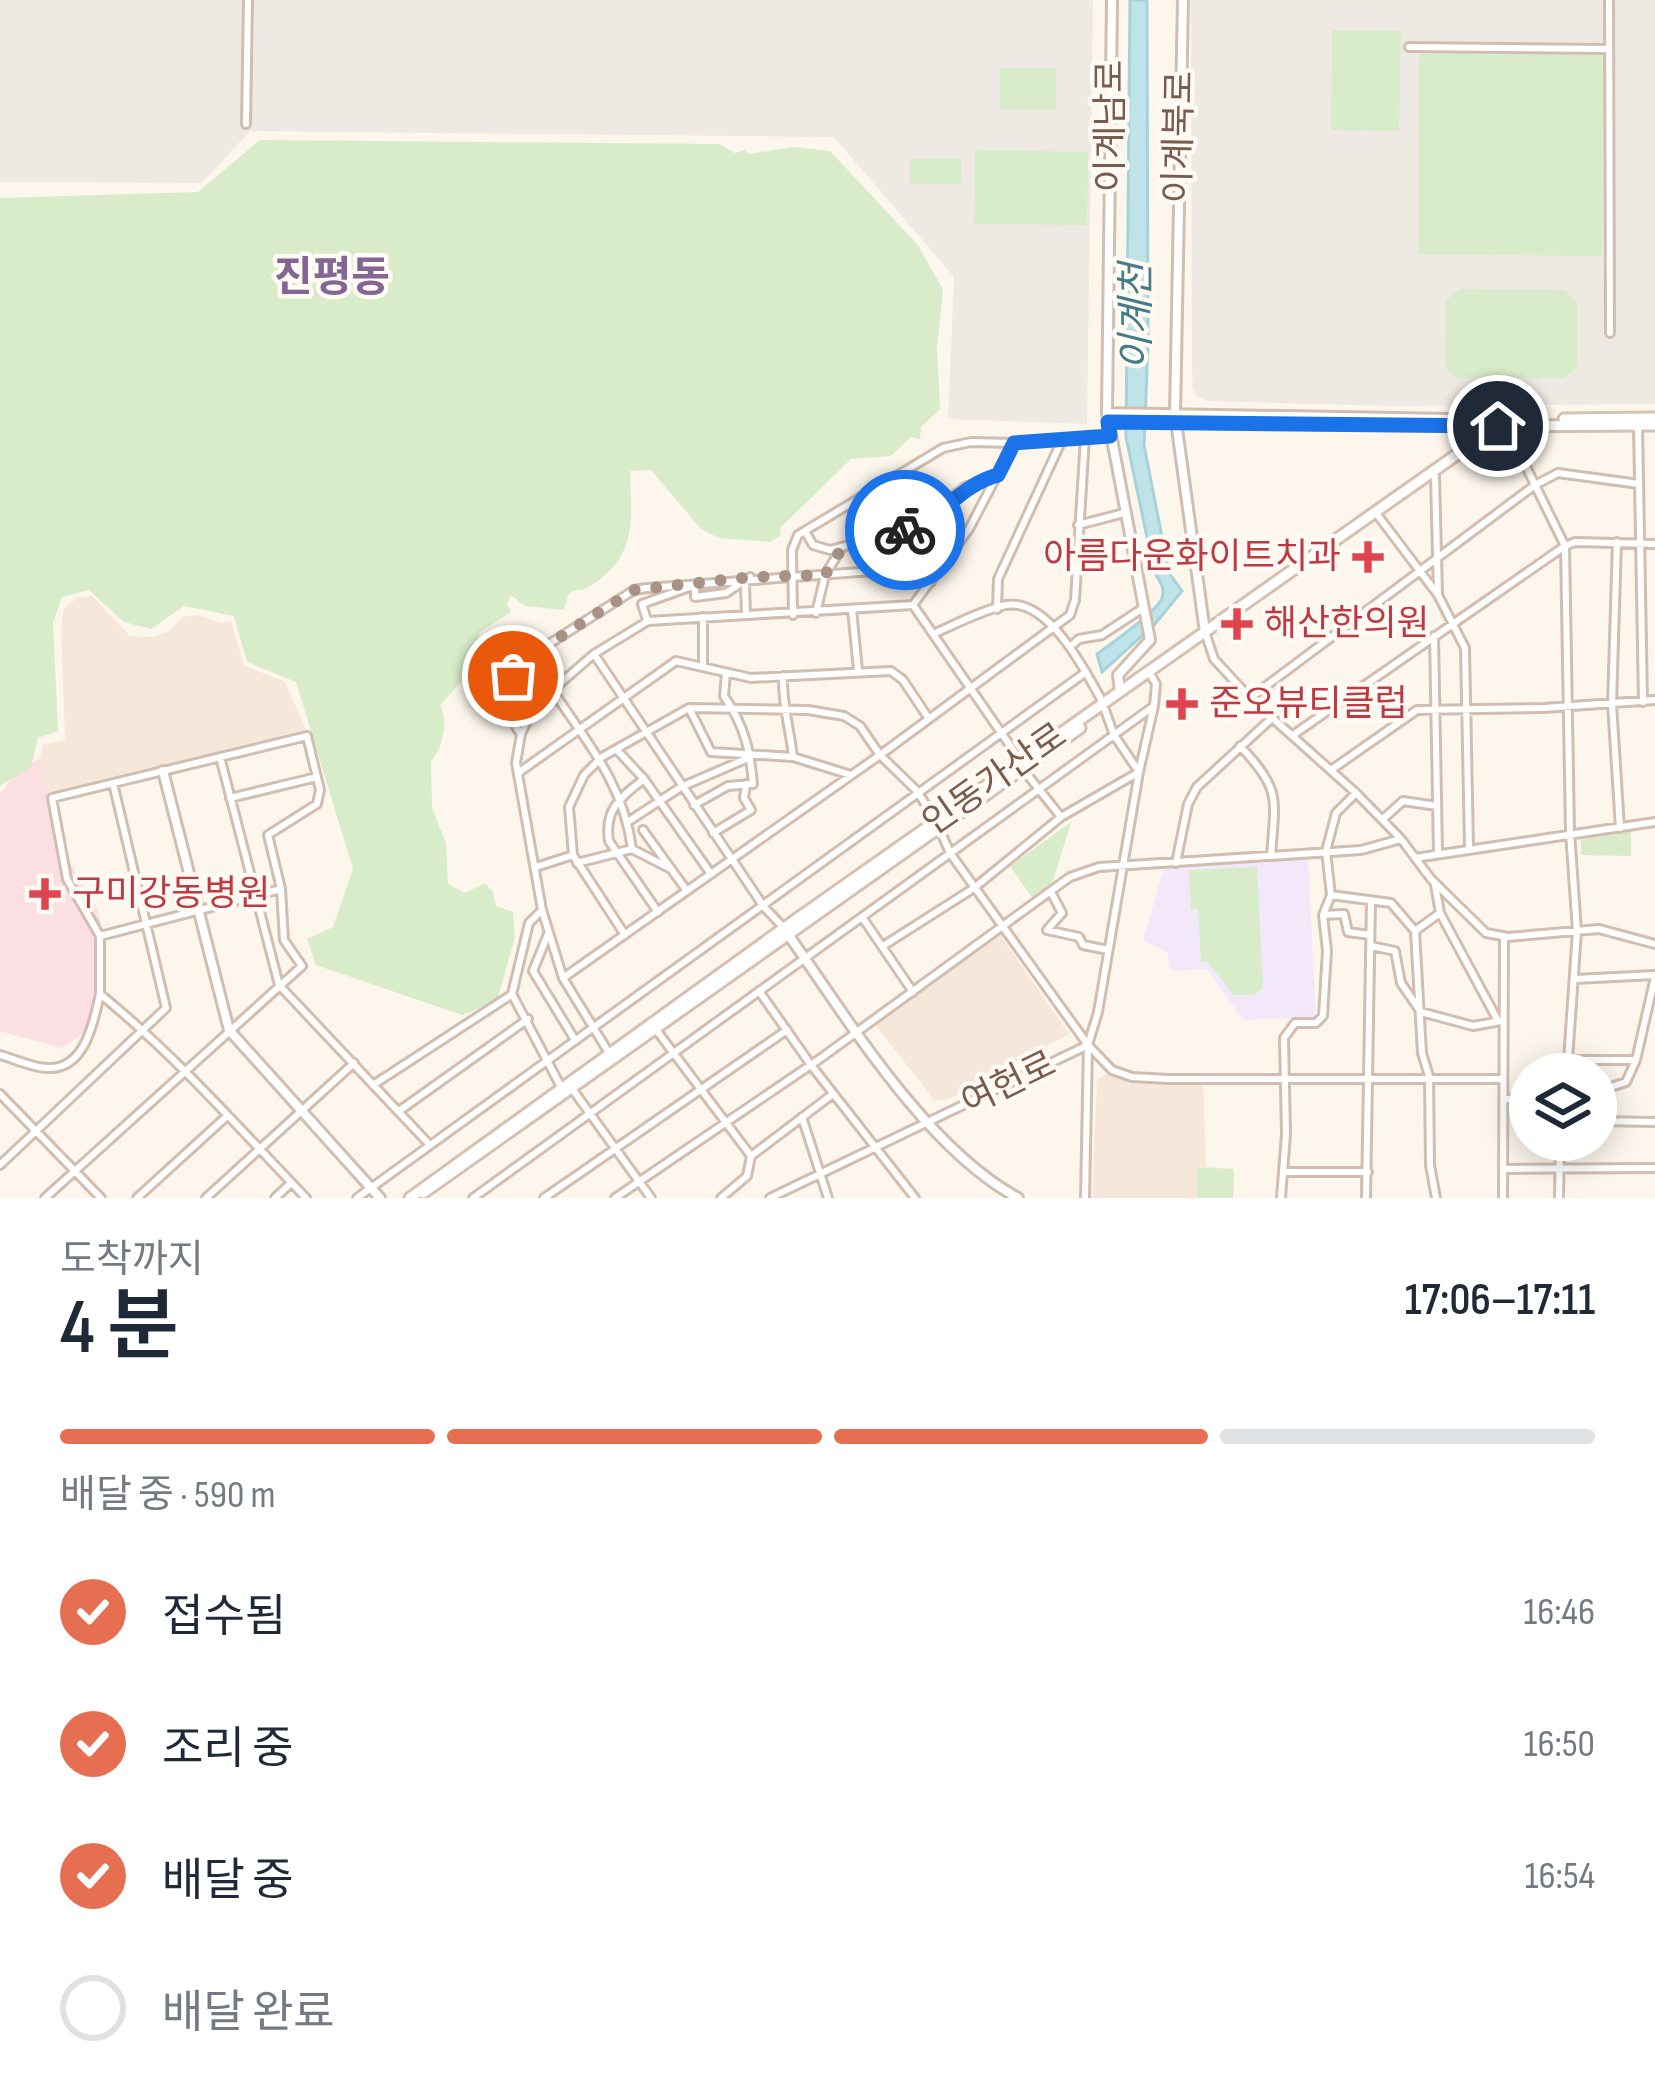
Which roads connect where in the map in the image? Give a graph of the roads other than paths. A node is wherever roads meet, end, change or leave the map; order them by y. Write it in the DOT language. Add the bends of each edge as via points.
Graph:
graph roads {
  1 [pos="248,0"];
  2 [pos="1112,0"];
  3 [pos="1183,0"];
  4 [pos="1609,0"];
  5 [pos="1409,47"];
  6 [pos="1609,49"];
  7 [pos="246,124"];
  8 [pos="1610,333"];
  9 [pos="1107,418"];
  10 [pos="1176,418"];
  11 [pos="1655,421"];
  12 [pos="1503,424"];
  13 [pos="1638,425"];
  14 [pos="1110,436"];
  15 [pos="1084,437"];
  16 [pos="1063,440"];
  17 [pos="1014,443"];
  18 [pos="998,475"];
  19 [pos="1435,478"];
  20 [pos="1639,484"];
  21 [pos="1535,485"];
  22 [pos="1124,514"];
  23 [pos="1379,517"];
  24 [pos="1078,525"];
  25 [pos="914,528"];
  26 [pos="806,530"];
  27 [pos="1617,542"];
  28 [pos="1640,543"];
  29 [pos="1655,544"];
  30 [pos="843,546"];
  31 [pos="1565,546"];
  32 [pos="1438,555"];
  33 [pos="1418,569"];
  34 [pos="900,572"];
  35 [pos="793,575"];
  36 [pos="825,575"];
  37 [pos="747,580"];
  38 [pos="931,582"];
  39 [pos="695,585"];
  40 [pos="1438,595"];
  41 [pos="913,605"];
  42 [pos="1143,608"];
  43 [pos="997,609"];
  44 [pos="852,610"];
  45 [pos="816,613"];
  46 [pos="746,615"];
  47 [pos="793,615"];
  48 [pos="703,617"];
  49 [pos="648,621"];
  50 [pos="1451,623"];
  51 [pos="1052,626"];
  52 [pos="933,634"];
  53 [pos="1206,635"];
  54 [pos="1434,636"];
  55 [pos="1071,650"];
  56 [pos="594,654"];
  57 [pos="532,658"];
  58 [pos="703,668"];
  59 [pos="858,670"];
  60 [pos="1086,672"];
  61 [pos="726,673"];
  62 [pos="783,676"];
  63 [pos="1151,677"];
  64 [pos="969,687"];
  65 [pos="550,690"];
  66 [pos="1120,692"];
  67 [pos="1250,698"];
  68 [pos="621,699"];
  69 [pos="1655,700"];
  70 [pos="1643,702"];
  71 [pos="1612,704"];
  72 [pos="1154,706"];
  73 [pos="1104,707"];
  74 [pos="1570,707"];
  75 [pos="732,708"];
  76 [pos="689,709"];
  77 [pos="1435,710"];
  78 [pos="788,711"];
  79 [pos="1467,711"];
  80 [pos="928,716"];
  81 [pos="1271,719"];
  82 [pos="578,729"];
  83 [pos="644,733"];
  84 [pos="1002,733"];
  85 [pos="521,734"];
  86 [pos="1114,735"];
  87 [pos="1292,735"];
  88 [pos="1240,746"];
  89 [pos="617,750"];
  90 [pos="880,755"];
  91 [pos="751,756"];
  92 [pos="220,757"];
  93 [pos="602,757"];
  94 [pos="793,758"];
  95 [pos="1022,765"];
  96 [pos="1331,770"];
  97 [pos="163,771"];
  98 [pos="1139,772"];
  99 [pos="518,773"];
  100 [pos="851,775"];
  101 [pos="317,777"];
  102 [pos="644,779"];
  103 [pos="113,783"];
  104 [pos="749,784"];
  105 [pos="681,787"];
  106 [pos="1038,788"];
  107 [pos="917,791"];
  108 [pos="1356,794"];
  109 [pos="230,798"];
  110 [pos="618,799"];
  111 [pos="658,802"];
  112 [pos="694,806"];
  113 [pos="1437,806"];
  114 [pos="1061,818"];
  115 [pos="1382,820"];
  116 [pos="628,821"];
  117 [pos="1655,822"];
  118 [pos="937,824"];
  119 [pos="1619,828"];
  120 [pos="643,830"];
  121 [pos="1570,832"];
  122 [pos="713,833"];
  123 [pos="1401,839"];
  124 [pos="1469,847"];
  125 [pos="632,849"];
  126 [pos="1327,851"];
  127 [pos="616,853"];
  128 [pos="950,853"];
  129 [pos="1438,854"];
  130 [pos="1271,856"];
  131 [pos="1414,858"];
  132 [pos="574,859"];
  133 [pos="731,860"];
  134 [pos="1176,862"];
  135 [pos="1123,866"];
  136 [pos="536,867"];
  137 [pos="671,868"];
  138 [pos="711,874"];
  139 [pos="1434,882"];
  140 [pos="974,888"];
  141 [pos="281,889"];
  142 [pos="687,891"];
  143 [pos="1051,892"];
  144 [pos="255,894"];
  145 [pos="1331,895"];
  146 [pos="1371,901"];
  147 [pos="764,907"];
  148 [pos="197,910"];
  149 [pos="542,910"];
  150 [pos="658,911"];
  151 [pos="1440,913"];
  152 [pos="1323,915"];
  153 [pos="862,916"];
  154 [pos="144,924"];
  155 [pos="1000,928"];
  156 [pos="550,931"];
  157 [pos="1415,931"];
  158 [pos="1577,931"];
  159 [pos="787,932"];
  160 [pos="625,935"];
  161 [pos="1370,935"];
  162 [pos="100,936"];
  163 [pos="1504,937"];
  164 [pos="1655,944"];
  165 [pos="883,946"];
  166 [pos="1371,946"];
  167 [pos="1108,950"];
  168 [pos="805,958"];
  169 [pos="1655,976"];
  170 [pos="563,978"];
  171 [pos="1574,980"];
  172 [pos="279,986"];
  173 [pos="760,991"];
  174 [pos="913,992"];
  175 [pos="100,994"];
  176 [pos="512,994"];
  177 [pos="1421,1012"];
  178 [pos="528,1018"];
  179 [pos="1502,1021"];
  180 [pos="594,1026"];
  181 [pos="144,1030"];
  182 [pos="229,1030"];
  183 [pos="656,1030"];
  184 [pos="787,1030"];
  185 [pos="1642,1031"];
  186 [pos="1655,1031"];
  187 [pos="855,1033"];
  188 [pos="575,1040"];
  189 [pos="1088,1045"];
  190 [pos="608,1053"];
  191 [pos="673,1053"];
  192 [pos="1569,1053"];
  193 [pos="0,1055"];
  194 [pos="1617,1060"];
  195 [pos="1636,1060"];
  196 [pos="545,1061"];
  197 [pos="353,1063"];
  198 [pos="811,1065"];
  199 [pos="184,1071"];
  200 [pos="1371,1079"];
  201 [pos="1429,1079"];
  202 [pos="1503,1079"];
  203 [pos="1286,1080"];
  204 [pos="373,1085"];
  205 [pos="1617,1085"];
  206 [pos="560,1087"];
  207 [pos="700,1088"];
  208 [pos="573,1090"];
  209 [pos="0,1094"];
  210 [pos="833,1094"];
  211 [pos="1504,1099"];
  212 [pos="1509,1099"];
  213 [pos="301,1111"];
  214 [pos="398,1112"];
  215 [pos="590,1114"];
  216 [pos="227,1115"];
  217 [pos="802,1117"];
  218 [pos="929,1121"];
  219 [pos="1617,1121"];
  220 [pos="1655,1122"];
  221 [pos="724,1123"];
  222 [pos="36,1131"];
  223 [pos="429,1144"];
  224 [pos="614,1147"];
  225 [pos="874,1148"];
  226 [pos="259,1149"];
  227 [pos="751,1156"];
  228 [pos="1558,1161"];
  229 [pos="0,1165"];
  230 [pos="1503,1168"];
  231 [pos="1557,1168"];
  232 [pos="1655,1168"];
  233 [pos="74,1170"];
  234 [pos="1283,1172"];
  235 [pos="1367,1172"];
  236 [pos="820,1174"];
  237 [pos="638,1181"];
  238 [pos="291,1183"];
  239 [pos="369,1186"];
  240 [pos="1012,1197"];
  241 [pos="45,1198"];
  242 [pos="101,1198"];
  243 [pos="137,1198"];
  244 [pos="206,1198"];
  245 [pos="275,1198"];
  246 [pos="306,1198"];
  247 [pos="357,1198"];
  248 [pos="380,1198"];
  249 [pos="413,1198"];
  250 [pos="473,1198"];
  251 [pos="544,1198"];
  252 [pos="615,1198"];
  253 [pos="651,1198"];
  254 [pos="722,1198"];
  255 [pos="770,1198"];
  256 [pos="828,1198"];
  257 [pos="914,1198"];
  258 [pos="1085,1198"];
  259 [pos="1282,1198"];
  260 [pos="1366,1198"];
  261 [pos="1436,1198"];
  262 [pos="1503,1198"];
  263 [pos="1559,1198"];
  1 -- 7 [label="street"];
  2 -- 9 [label="street, 이계남로"];
  3 -- 10 [label="street, 이계북로"];
  4 -- 6 [label="street"];
  5 -- 6 [label="street"];
  6 -- 8 [label="street"];
  9 -- 10 [label="street"];
  9 -- 14 [label="street, 이계남로"];
  10 -- 12 [label="street"];
  10 -- 53 [label="street, 이계북로"];
  11 -- 12 [label="main road"];
  11 -- 13 [label="main road"];
  12 -- 13 [label="main road"];
  12 -- 19 [label="main road, 인동가산로"];
  12 -- 21 [label="street"];
  12 -- 53 [label="main road, 인동가산로"];
  13 -- 20 [label="street"];
  14 -- 15 [label="street"];
  14 -- 22 [label="street, 이계남로"];
  15 -- 16 [label="street"];
  15 -- 24 [label="street"];
  16 -- 17 [label="street"];
  16 -- 43 [label="street" via="998,579"];
  17 -- 18 [label="street"];
  17 -- 26 [label="street" via="943,448"];
  18 -- 25 [label="street" via="964,488"];
  18 -- 38 [label="street"];
  19 -- 23 [label="main road, 인동가산로"];
  19 -- 32 [label="street"];
  20 -- 21 [label="street" via="1558,473"];
  20 -- 28 [label="street"];
  21 -- 31 [label="street"];
  21 -- 32 [label="street"];
  22 -- 24 [label="street"];
  22 -- 42 [label="street, 이계남로"];
  23 -- 33 [label="street"];
  23 -- 53 [label="main road, 인동가산로"];
  24 -- 51 [label="street" via="1073,609"];
  25 -- 30 [label="street"];
  25 -- 34 [label="street"];
  26 -- 30 [label="street" via="818,548"];
  26 -- 35 [label="street" via="794,543"];
  27 -- 28 [label="street"];
  27 -- 31 [label="street"];
  27 -- 71 [label="street"];
  28 -- 29 [label="street"];
  28 -- 70 [label="street"];
  30 -- 36 [label="street"];
  31 -- 50 [label="street"];
  31 -- 74 [label="street"];
  32 -- 33 [label="street"];
  32 -- 40 [label="street"];
  33 -- 40 [label="street"];
  33 -- 67 [label="street"];
  34 -- 36 [label="street"];
  34 -- 38 [label="street"];
  35 -- 36 [label="street"];
  35 -- 37 [label="street"];
  35 -- 47 [label="street"];
  36 -- 45 [label="street"];
  37 -- 39 [label="street"];
  37 -- 46 [label="street"];
  38 -- 41 [label="street"];
  39 -- 49 [label="street" via="642,604"];
  39 -- 57 [label="street" via="634,590"];
  40 -- 50 [label="street"];
  41 -- 44 [label="street"];
  41 -- 52 [label="street"];
  42 -- 55 [label="street"];
  42 -- 66 [label="street, 이계남로" via="1150,640 1118,675"];
  43 -- 51 [label="street" via="1030,608"];
  43 -- 52 [label="street"];
  44 -- 45 [label="street"];
  44 -- 59 [label="street"];
  45 -- 47 [label="street"];
  46 -- 47 [label="street"];
  46 -- 48 [label="street"];
  48 -- 49 [label="street"];
  48 -- 58 [label="street"];
  49 -- 56 [label="street"];
  50 -- 54 [label="street"];
  50 -- 79 [label="street" via="1465,649"];
  51 -- 55 [label="street"];
  51 -- 64 [label="street"];
  52 -- 64 [label="street"];
  53 -- 63 [label="main road, 인동가산로"];
  53 -- 66 [label="main road, 인동가산로"];
  53 -- 67 [label="street" via="1214,659"];
  54 -- 77 [label="street"];
  54 -- 87 [label="street"];
  55 -- 60 [label="street"];
  56 -- 65 [label="street"];
  56 -- 68 [label="street"];
  57 -- 65 [label="street"];
  57 -- 85 [label="street" via="519,663 511,681 510,712"];
  58 -- 61 [label="street"];
  58 -- 68 [label="street" via="676,661"];
  59 -- 62 [label="street"];
  59 -- 80 [label="street" via="890,671"];
  60 -- 73 [label="street"];
  60 -- 84 [label="street"];
  61 -- 62 [label="street"];
  61 -- 75 [label="street"];
  62 -- 78 [label="street"];
  63 -- 72 [label="street"];
  63 -- 73 [label="main road, 인동가산로"];
  64 -- 80 [label="street"];
  64 -- 84 [label="street"];
  65 -- 82 [label="street"];
  65 -- 85 [label="street"];
  66 -- 73 [label="main road, 인동가산로"];
  67 -- 81 [label="street"];
  68 -- 82 [label="street"];
  68 -- 83 [label="street"];
  69 -- 70 [label="street"];
  70 -- 71 [label="street"];
  71 -- 74 [label="street"];
  71 -- 119 [label="street"];
  72 -- 86 [label="street"];
  72 -- 98 [label="street"];
  73 -- 86 [label="street"];
  73 -- 95 [label="main road, 인동가산로"];
  74 -- 79 [label="street"];
  74 -- 121 [label="street"];
  75 -- 76 [label="street"];
  75 -- 78 [label="street"];
  75 -- 91 [label="street"];
  76 -- 83 [label="street"];
  76 -- 91 [label="street" via="710,752"];
  77 -- 79 [label="street"];
  77 -- 96 [label="street" via="1417,710"];
  77 -- 113 [label="street"];
  78 -- 90 [label="street" via="844,716"];
  78 -- 94 [label="street"];
  79 -- 124 [label="street"];
  80 -- 90 [label="street"];
  81 -- 87 [label="street"];
  81 -- 88 [label="street"];
  82 -- 93 [label="street"];
  82 -- 99 [label="street"];
  83 -- 89 [label="street"];
  83 -- 105 [label="street"];
  84 -- 95 [label="street"];
  84 -- 107 [label="street"];
  85 -- 99 [label="street"];
  86 -- 98 [label="street"];
  86 -- 106 [label="street"];
  87 -- 96 [label="street"];
  88 -- 130 [label="street" via="1273,788"];
  88 -- 134 [label="street" via="1192,795"];
  89 -- 93 [label="street"];
  89 -- 102 [label="street"];
  90 -- 100 [label="street"];
  90 -- 107 [label="street"];
  91 -- 94 [label="street"];
  91 -- 104 [label="street"];
  91 -- 105 [label="street"];
  92 -- 97 [label="street"];
  92 -- 101 [label="street" via="307,736"];
  92 -- 109 [label="street"];
  93 -- 110 [label="street"];
  93 -- 132 [label="street" via="569,807"];
  94 -- 100 [label="street"];
  95 -- 106 [label="street"];
  95 -- 118 [label="main road, 인동가산로"];
  96 -- 108 [label="street"];
  97 -- 103 [label="street"];
  97 -- 148 [label="street"];
  98 -- 114 [label="street"];
  98 -- 135 [label="street"];
  99 -- 136 [label="street"];
  100 -- 133 [label="street"];
  101 -- 109 [label="street"];
  101 -- 141 [label="street" via="317,804 268,835"];
  102 -- 110 [label="street"];
  102 -- 111 [label="street"];
  103 -- 154 [label="street"];
  103 -- 162 [label="street" via="52,798 67,879"];
  104 -- 112 [label="street"];
  104 -- 122 [label="street" via="744,798 751,810"];
  105 -- 111 [label="street"];
  105 -- 112 [label="street"];
  106 -- 114 [label="street"];
  106 -- 128 [label="street"];
  107 -- 118 [label="street"];
  107 -- 147 [label="street"];
  108 -- 115 [label="street"];
  108 -- 126 [label="street" via="1336,813"];
  109 -- 144 [label="street"];
  110 -- 116 [label="street"];
  110 -- 127 [label="street" via="607,822"];
  111 -- 116 [label="street"];
  111 -- 138 [label="street"];
  112 -- 122 [label="street"];
  113 -- 115 [label="street" via="1403,801"];
  113 -- 129 [label="street"];
  114 -- 140 [label="street"];
  115 -- 123 [label="street"];
  116 -- 125 [label="street"];
  117 -- 119 [label="street"];
  118 -- 128 [label="street"];
  118 -- 159 [label="main road, 인동가산로"];
  119 -- 121 [label="street"];
  120 -- 137 [label="street"];
  121 -- 124 [label="street"];
  121 -- 158 [label="street"];
  122 -- 133 [label="street"];
  123 -- 126 [label="street"];
  123 -- 131 [label="street"];
  124 -- 129 [label="street"];
  125 -- 127 [label="street"];
  125 -- 137 [label="street"];
  126 -- 130 [label="street"];
  126 -- 145 [label="street"];
  127 -- 132 [label="street"];
  127 -- 150 [label="street"];
  128 -- 140 [label="street"];
  128 -- 153 [label="street"];
  129 -- 131 [label="street"];
  130 -- 134 [label="street"];
  131 -- 139 [label="street"];
  132 -- 136 [label="street"];
  132 -- 160 [label="street"];
  133 -- 138 [label="street"];
  133 -- 147 [label="street"];
  134 -- 135 [label="street"];
  135 -- 143 [label="street" via="1090,868"];
  135 -- 167 [label="street"];
  136 -- 149 [label="street"];
  137 -- 142 [label="street"];
  138 -- 142 [label="street"];
  139 -- 151 [label="street"];
  139 -- 163 [label="street" via="1478,927"];
  140 -- 155 [label="street"];
  140 -- 165 [label="street"];
  141 -- 144 [label="street"];
  141 -- 172 [label="street" via="284,940 302,966"];
  142 -- 150 [label="street"];
  143 -- 155 [label="street"];
  143 -- 167 [label="street" via="1062,913 1047,930"];
  144 -- 148 [label="street"];
  144 -- 172 [label="street"];
  145 -- 146 [label="street"];
  145 -- 152 [label="street"];
  146 -- 157 [label="street" via="1391,903"];
  146 -- 161 [label="street"];
  147 -- 159 [label="street"];
  147 -- 180 [label="street"];
  148 -- 154 [label="street"];
  148 -- 182 [label="street"];
  149 -- 156 [label="street"];
  149 -- 176 [label="street" via="529,923"];
  150 -- 160 [label="street"];
  151 -- 157 [label="street"];
  151 -- 179 [label="street"];
  152 -- 161 [label="street" via="1344,914 1348,932"];
  152 -- 203 [label="street" via="1323,1016 1289,1027"];
  153 -- 165 [label="street"];
  153 -- 168 [label="street"];
  154 -- 162 [label="street"];
  154 -- 181 [label="street" via="166,1008"];
  155 -- 174 [label="street"];
  155 -- 189 [label="street"];
  156 -- 170 [label="street"];
  156 -- 188 [label="street" via="532,971"];
  157 -- 177 [label="street"];
  158 -- 163 [label="street"];
  158 -- 164 [label="street"];
  158 -- 171 [label="street"];
  159 -- 168 [label="street, 여헌로"];
  159 -- 183 [label="main road, 인동가산로"];
  159 -- 190 [label="main road, 인동가산로"];
  160 -- 170 [label="street"];
  161 -- 166 [label="street"];
  162 -- 175 [label="street"];
  163 -- 179 [label="street"];
  165 -- 174 [label="street"];
  166 -- 177 [label="street" via="1395,951 1401,983"];
  166 -- 200 [label="street"];
  167 -- 189 [label="street"];
  168 -- 173 [label="street"];
  168 -- 187 [label="street, 여헌로"];
  169 -- 171 [label="street"];
  169 -- 185 [label="street"];
  170 -- 180 [label="street"];
  171 -- 192 [label="street"];
  172 -- 182 [label="street"];
  172 -- 197 [label="street"];
  173 -- 184 [label="street"];
  173 -- 191 [label="street"];
  174 -- 187 [label="street"];
  175 -- 181 [label="street"];
  175 -- 193 [label="street" via="92,1030 62,1066"];
  176 -- 178 [label="street"];
  176 -- 204 [label="street"];
  177 -- 179 [label="street" via="1473,1026"];
  177 -- 201 [label="street"];
  178 -- 196 [label="street"];
  178 -- 214 [label="street"];
  179 -- 202 [label="street"];
  180 -- 188 [label="street"];
  180 -- 190 [label="street"];
  181 -- 199 [label="street"];
  181 -- 222 [label="street"];
  182 -- 199 [label="street"];
  182 -- 213 [label="street"];
  183 -- 191 [label="street"];
  183 -- 208 [label="main road, 인동가산로"];
  184 -- 198 [label="street"];
  184 -- 207 [label="street"];
  185 -- 186 [label="street"];
  185 -- 195 [label="street"];
  187 -- 198 [label="street"];
  187 -- 218 [label="street, 여헌로"];
  188 -- 196 [label="street"];
  189 -- 203 [label="street" via="1112,1070 1132,1077"];
  189 -- 218 [label="street, 여헌로"];
  189 -- 258 [label="street"];
  190 -- 206 [label="main road, 인동가산로"];
  191 -- 207 [label="street"];
  191 -- 215 [label="street"];
  194 -- 195 [label="street"];
  195 -- 205 [label="street"];
  196 -- 206 [label="street"];
  196 -- 223 [label="street"];
  197 -- 204 [label="street"];
  197 -- 213 [label="street"];
  198 -- 210 [label="street"];
  198 -- 221 [label="street"];
  199 -- 216 [label="street"];
  199 -- 233 [label="street"];
  200 -- 201 [label="street"];
  200 -- 203 [label="street"];
  200 -- 235 [label="street"];
  201 -- 202 [label="street"];
  201 -- 261 [label="street"];
  202 -- 211 [label="street"];
  203 -- 234 [label="street"];
  204 -- 214 [label="street"];
  206 -- 249 [label="main road, 인동가산로"];
  207 -- 221 [label="street"];
  207 -- 224 [label="street"];
  208 -- 215 [label="street"];
  208 -- 249 [label="main road, 인동가산로"];
  209 -- 222 [label="street"];
  210 -- 217 [label="street"];
  210 -- 225 [label="street"];
  211 -- 212 [label="street"];
  211 -- 230 [label="street"];
  213 -- 226 [label="street"];
  213 -- 239 [label="street"];
  214 -- 223 [label="street"];
  215 -- 224 [label="street"];
  215 -- 250 [label="street"];
  216 -- 226 [label="street"];
  216 -- 243 [label="street"];
  217 -- 227 [label="street"];
  217 -- 236 [label="street"];
  218 -- 225 [label="street"];
  218 -- 240 [label="street, 여헌로" via="970,1168"];
  219 -- 220 [label="street"];
  221 -- 227 [label="street"];
  221 -- 237 [label="street"];
  222 -- 229 [label="street"];
  222 -- 233 [label="street"];
  223 -- 239 [label="street"];
  224 -- 237 [label="street"];
  224 -- 251 [label="street"];
  225 -- 236 [label="street"];
  225 -- 257 [label="street"];
  226 -- 238 [label="street"];
  226 -- 244 [label="street"];
  227 -- 254 [label="street" via="747,1176"];
  228 -- 231 [label="street"];
  230 -- 231 [label="street"];
  230 -- 262 [label="street"];
  231 -- 232 [label="street"];
  231 -- 263 [label="street"];
  233 -- 241 [label="street"];
  233 -- 242 [label="street"];
  234 -- 235 [label="street"];
  234 -- 259 [label="street"];
  235 -- 260 [label="street"];
  236 -- 255 [label="street"];
  236 -- 256 [label="street"];
  237 -- 252 [label="street"];
  237 -- 253 [label="street"];
  238 -- 245 [label="street"];
  238 -- 246 [label="street"];
  239 -- 247 [label="street"];
  239 -- 248 [label="street"];
}
